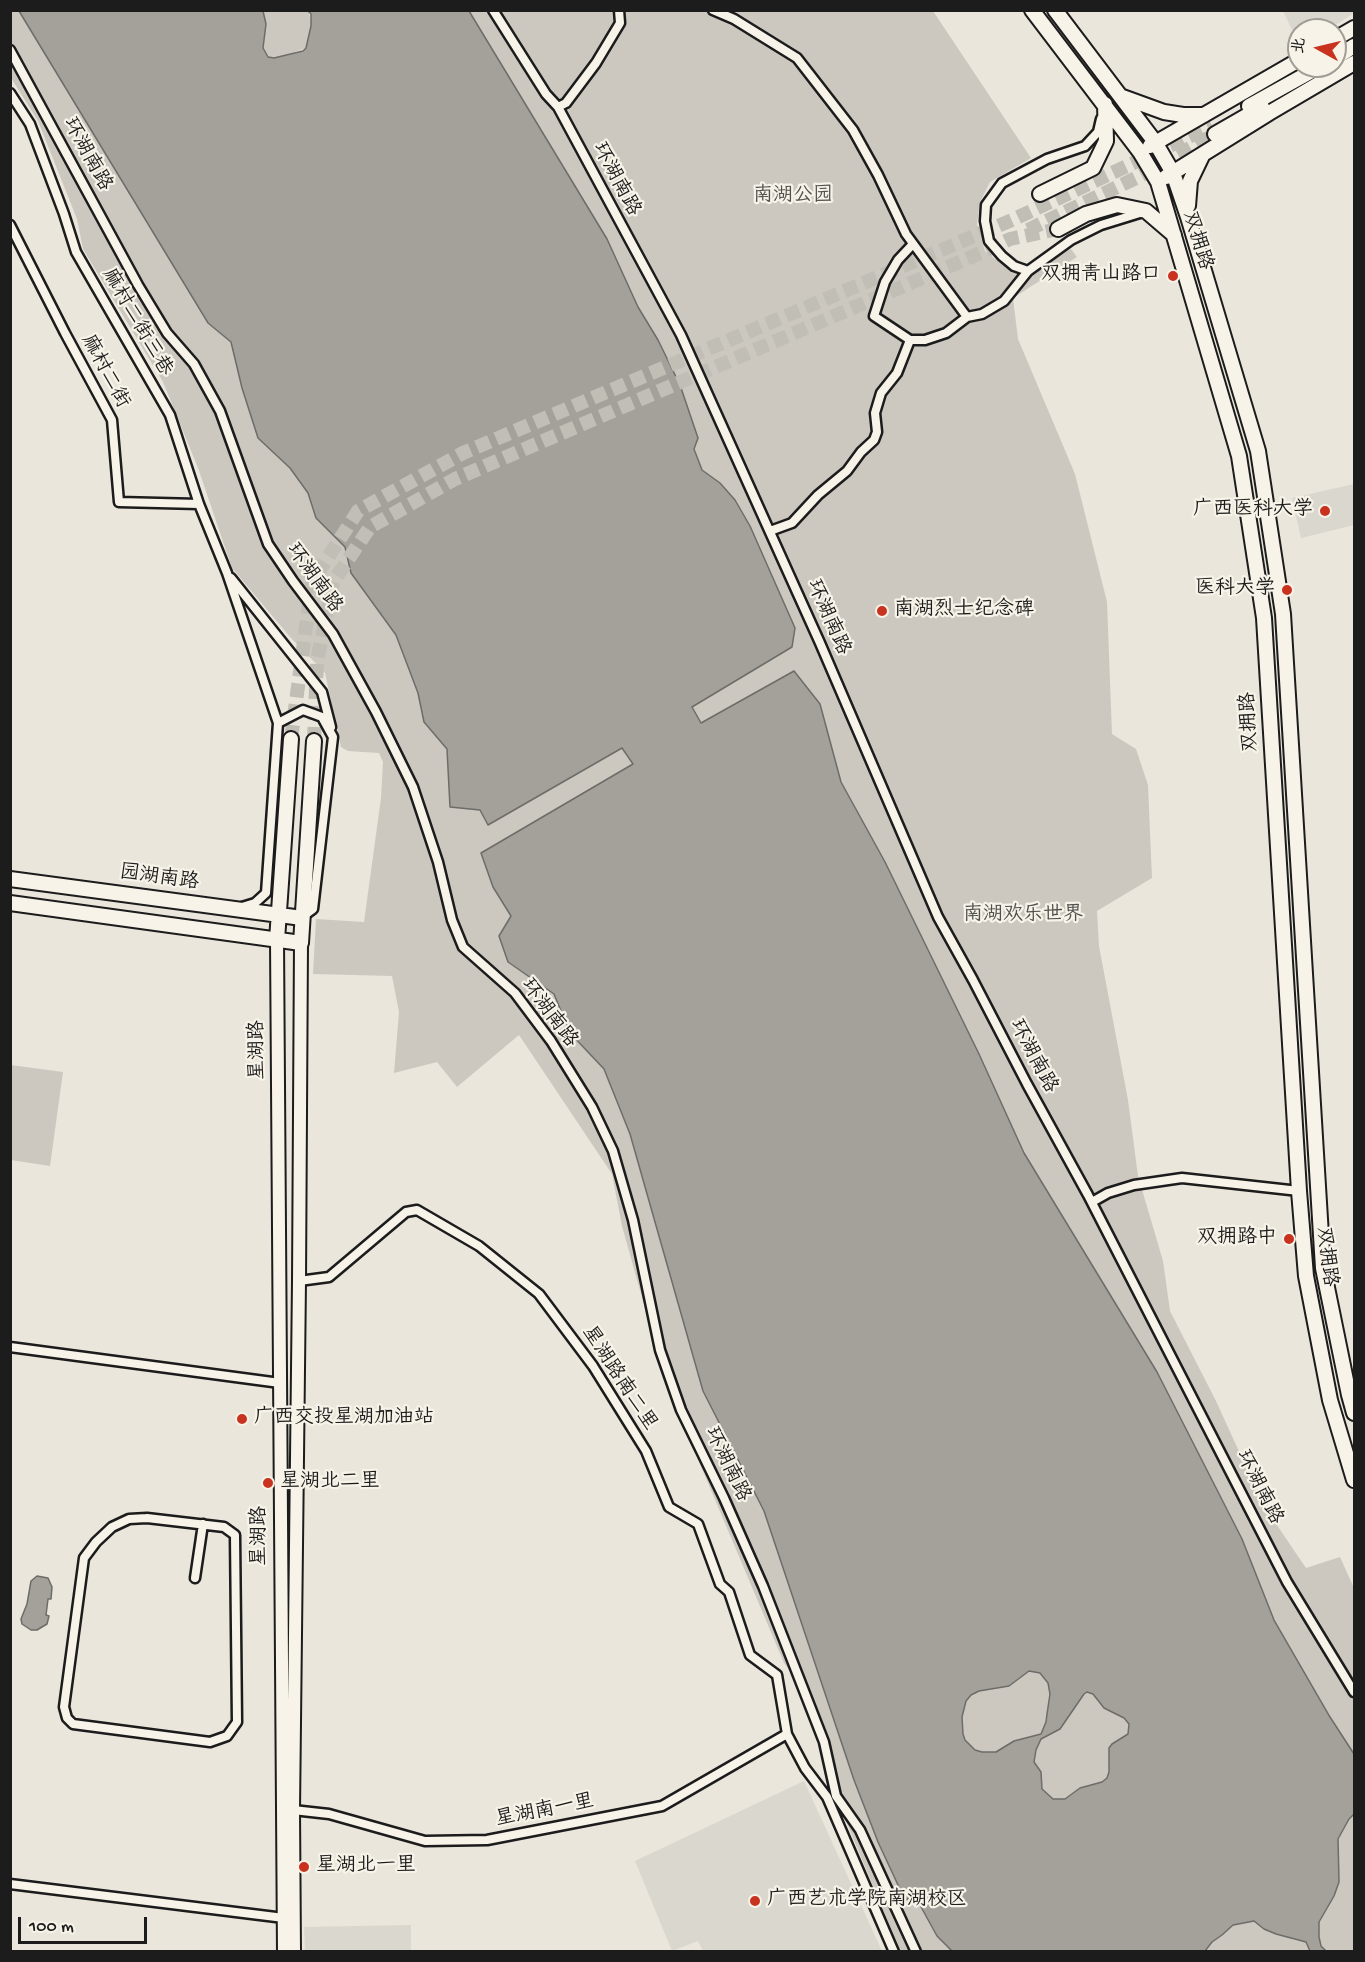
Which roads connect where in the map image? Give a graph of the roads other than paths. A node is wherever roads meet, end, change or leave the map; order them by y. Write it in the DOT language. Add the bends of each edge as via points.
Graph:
graph roads {
  1 [pos="493,10"];
  2 [pos="620,10"];
  3 [pos="713,10"];
  4 [pos="1032,10"];
  5 [pos="1060,12"];
  6 [pos="10,50"];
  7 [pos="1354,63"];
  8 [pos="1287,69"];
  9 [pos="1301,78"];
  10 [pos="1310,78"];
  11 [pos="10,93"];
  12 [pos="1120,96"];
  13 [pos="1105,104"];
  14 [pos="558,107"];
  15 [pos="1211,125"];
  16 [pos="1155,142"];
  17 [pos="1140,152"];
  18 [pos="1203,156"];
  19 [pos="1173,173"];
  20 [pos="1158,182"];
  21 [pos="1040,194"];
  22 [pos="1146,211"];
  23 [pos="1188,217"];
  24 [pos="10,225"];
  25 [pos="1058,229"];
  26 [pos="1175,237"];
  27 [pos="913,244"];
  28 [pos="1028,271"];
  29 [pos="967,317"];
  30 [pos="910,340"];
  31 [pos="199,504"];
  32 [pos="770,531"];
  33 [pos="227,573"];
  34 [pos="278,723"];
  35 [pos="333,737"];
  36 [pos="291,739"];
  37 [pos="314,741"];
  38 [pos="10,879"];
  39 [pos="10,903"];
  40 [pos="236,909"];
  41 [pos="279,916"];
  42 [pos="302,918"];
  43 [pos="277,940"];
  44 [pos="301,943"];
  45 [pos="1299,1191"];
  46 [pos="1092,1202"];
  47 [pos="299,1281"];
  48 [pos="10,1347"];
  49 [pos="280,1383"];
  50 [pos="1354,1413"];
  51 [pos="1354,1480"];
  52 [pos="203,1524"];
  53 [pos="195,1578"];
  54 [pos="1354,1692"];
  55 [pos="787,1734"];
  56 [pos="293,1810"];
  57 [pos="10,1884"];
  58 [pos="284,1918"];
  59 [pos="284,1952"];
  60 [pos="294,1952"];
  61 [pos="894,1952"];
  62 [pos="916,1952"];
  1 -- 14 [label="street, 环湖南路"];
  2 -- 14 [label="street" via="620,23 596,63 566,103"];
  3 -- 27 [label="street" via="795,56 853,130"];
  4 -- 13 [label="main road, 双拥路"];
  5 -- 12 [label="main road, 双拥路"];
  6 -- 62 [label="street, 环湖南路" via="138,285 167,333 194,364 220,411 268,544 333,634 382,723 413,787 463,947 515,993 551,1041 601,1125 613,1151 633,1220 660,1350 681,1410 763,1586 824,1742 836,1796 860,1830"];
  7 -- 18 [label="main road"];
  8 -- 15 [label="main road"];
  9 -- 15 [label="main road"];
  10 -- 15 [label="main road"];
  11 -- 31 [label="street, 麻村二街三巷" via="30,124 76,252 170,415"];
  12 -- 15 [label="main road"];
  12 -- 16 [label="main road, 双拥路"];
  13 -- 17 [label="main road, 双拥路"];
  13 -- 21 [label="main road" via="1106,141 1093,168"];
  13 -- 28 [label="street" via="1098,132 1084,146 1047,159 1002,183 986,205 989,241 1014,266"];
  14 -- 32 [label="street, 环湖南路" via="681,335"];
  15 -- 16 [label="main road"];
  16 -- 17 [label="main road"];
  16 -- 19 [label="main road, 双拥路"];
  17 -- 20 [label="main road, 双拥路"];
  18 -- 19 [label="main road"];
  18 -- 23 [label="main road" via="1190,181"];
  19 -- 20 [label="main road"];
  19 -- 23 [label="main road, 双拥路"];
  20 -- 26 [label="main road, 双拥路"];
  22 -- 25 [label="main road" via="1117,205 1086,214"];
  22 -- 26 [label="main road"];
  22 -- 28 [label="street" via="1101,225 1071,240"];
  23 -- 50 [label="main road, 双拥路" via="1258,451 1283,614 1323,1268"];
  24 -- 31 [label="street, 麻村二街" via="112,420 119,502"];
  26 -- 45 [label="main road, 双拥路" via="1239,456 1264,618"];
  27 -- 29 [label="street"];
  27 -- 30 [label="street" via="885,282 874,315"];
  28 -- 29 [label="street" via="1004,301 982,314"];
  29 -- 30 [label="street" via="946,333 926,340"];
  30 -- 32 [label="street" via="897,373 881,393 874,440 792,524"];
  31 -- 33 [label="street, 麻村二街三巷"];
  32 -- 46 [label="street, 环湖南路" via="938,917"];
  33 -- 34 [label="street"];
  33 -- 35 [label="street" via="322,692"];
  34 -- 35 [label="street" via="303,710 322,717"];
  34 -- 40 [label="street" via="266,893 255,903"];
  35 -- 42 [label="street" via="313,909"];
  36 -- 41 [label="main road"];
  37 -- 42 [label="main road"];
  38 -- 40 [label="main road, 园湖南路"];
  39 -- 43 [label="main road"];
  40 -- 41 [label="main road, 园湖南路"];
  41 -- 42 [label="main road, 园湖南路"];
  41 -- 43 [label="main road"];
  42 -- 44 [label="main road"];
  43 -- 44 [label="main road"];
  43 -- 49 [label="main road, 星湖路"];
  44 -- 47 [label="main road, 星湖路"];
  45 -- 46 [label="street" via="1182,1178 1134,1185"];
  45 -- 51 [label="main road, 双拥路" via="1306,1276 1330,1400"];
  46 -- 54 [label="street, 环湖南路" via="1287,1582"];
  47 -- 55 [label="street, 星湖路南二里" via="329,1276 405,1212 417,1210 479,1246 539,1294 593,1366 646,1451 669,1507 698,1524 720,1584 729,1592 750,1655 777,1675"];
  47 -- 56 [label="main road, 星湖路"];
  48 -- 49 [label="street"];
  49 -- 58 [label="main road, 星湖路"];
  52 -- 52 [label="street" via="224,1527 235,1535 237,1722 227,1736 210,1742 73,1724 64,1707 84,1558 112,1527 129,1519"];
  52 -- 53 [label="street"];
  55 -- 56 [label="street, 星湖南一里" via="662,1806 487,1840 425,1841 330,1814"];
  55 -- 61 [label="street, 星湖路南二里" via="805,1768 827,1797"];
  56 -- 60 [label="main road, 星湖路"];
  57 -- 58 [label="street"];
  58 -- 59 [label="main road, 星湖路"];
}
